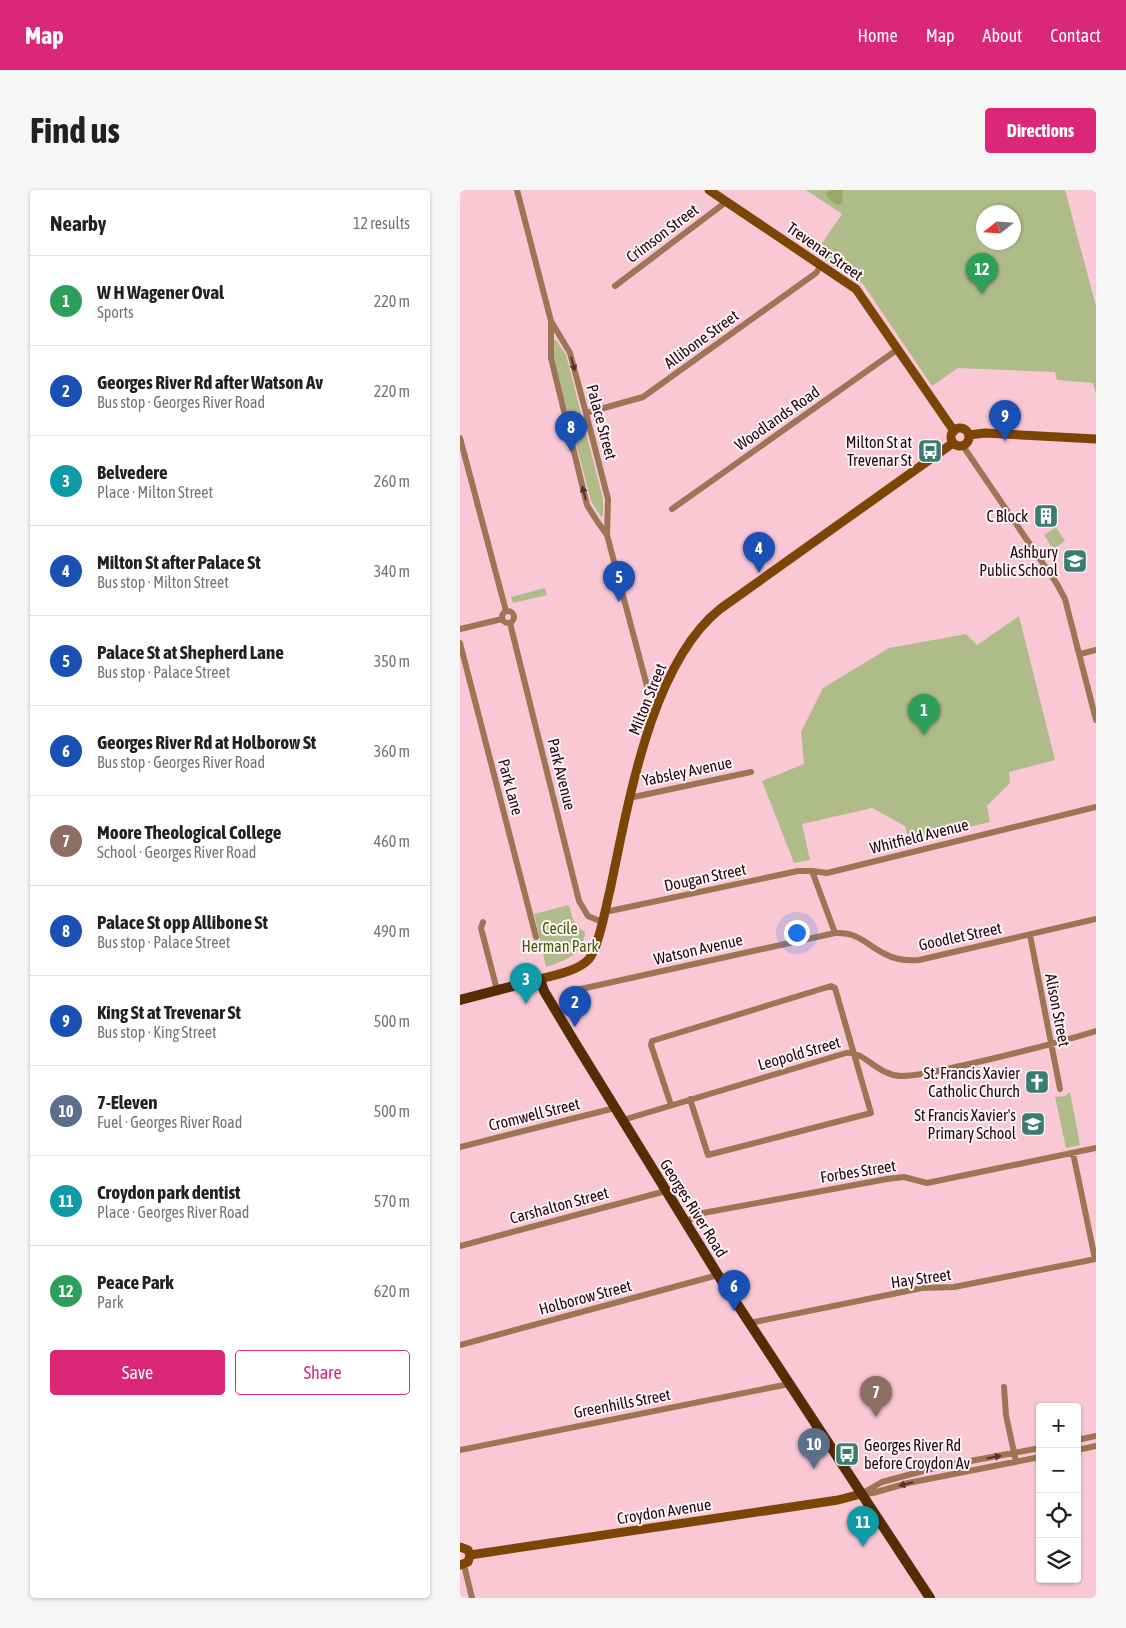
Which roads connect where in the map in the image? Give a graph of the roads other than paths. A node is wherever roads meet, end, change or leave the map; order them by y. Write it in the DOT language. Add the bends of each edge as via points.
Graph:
graph roads {
  1 [pos="517,190"];
  2 [pos="709,190"];
  3 [pos="726,202"];
  4 [pos="821,265"];
  5 [pos="615,286"];
  6 [pos="551,321"];
  7 [pos="898,349"];
  8 [pos="586,413"];
  9 [pos="954,431"];
  10 [pos="969,435"];
  11 [pos="460,438"];
  12 [pos="1096,439"];
  13 [pos="953,443"];
  14 [pos="963,446"];
  15 [pos="672,509"];
  16 [pos="607,535"];
  17 [pos="506,611"];
  18 [pos="502,619"];
  19 [pos="510,623"];
  20 [pos="460,628"];
  21 [pos="460,644"];
  22 [pos="1096,650"];
  23 [pos="1080,654"];
  24 [pos="660,698"];
  25 [pos="1096,720"];
  26 [pos="751,772"];
  27 [pos="629,798"];
  28 [pos="1096,807"];
  29 [pos="812,871"];
  30 [pos="605,912"];
  31 [pos="1096,920"];
  32 [pos="483,922"];
  33 [pos="602,922"];
  34 [pos="835,932"];
  35 [pos="1030,935"];
  36 [pos="536,937"];
  37 [pos="540,979"];
  38 [pos="497,990"];
  39 [pos="567,992"];
  40 [pos="460,1000"];
  41 [pos="1096,1031"];
  42 [pos="1051,1045"];
  43 [pos="853,1052"];
  44 [pos="1060,1089"];
  45 [pos="690,1099"];
  46 [pos="671,1105"];
  47 [pos="615,1108"];
  48 [pos="623,1120"];
  49 [pos="460,1147"];
  50 [pos="1096,1148"];
  51 [pos="1073,1153"];
  52 [pos="666,1191"];
  53 [pos="685,1222"];
  54 [pos="460,1246"];
  55 [pos="1095,1259"];
  56 [pos="718,1275"];
  57 [pos="750,1323"];
  58 [pos="460,1345"];
  59 [pos="789,1384"];
  60 [pos="1004,1387"];
  61 [pos="1096,1436"];
  62 [pos="1081,1439"];
  63 [pos="1096,1446"];
  64 [pos="1036,1449"];
  65 [pos="1081,1449"];
  66 [pos="460,1450"];
  67 [pos="1013,1453"];
  68 [pos="1036,1458"];
  69 [pos="1016,1462"];
  70 [pos="861,1494"];
  71 [pos="460,1547"];
  72 [pos="470,1555"];
  73 [pos="462,1565"];
  74 [pos="472,1598"];
  75 [pos="930,1598"];
  1 -- 6 [label="street, Palace Street"];
  2 -- 3 [label="main road, Trevenar Street"];
  3 -- 4 [label="main road, Trevenar Street"];
  3 -- 5 [label="street, Crimson Street"];
  4 -- 7 [label="main road, Trevenar Street" via="856,289"];
  4 -- 8 [label="street, Allibone Street" via="816,273 643,397"];
  6 -- 8 [label="street, Palace Street, one-way" via="570,354"];
  16 -- 6 [label="street, Palace Street, one-way" via="587,505 551,358"];
  7 -- 9 [label="main road, Trevenar Street"];
  7 -- 15 [label="street, Woodlands Road"];
  8 -- 16 [label="street, Palace Street" via="608,499"];
  9 -- 10 [label="main road" via="962,429"];
  9 -- 13 [label="main road"];
  10 -- 12 [label="main road" via="985,433"];
  10 -- 14 [label="main road"];
  11 -- 17 [label="street"];
  13 -- 14 [label="main road"];
  13 -- 24 [label="main road, Milton Street" via="708,618 686,647"];
  14 -- 23 [label="street" via="1061,591"];
  16 -- 24 [label="street, Palace Street" via="647,686"];
  17 -- 18 [label="street"];
  17 -- 19 [label="street" via="514,614"];
  18 -- 19 [label="street"];
  18 -- 20 [label="street"];
  19 -- 33 [label="street, Park Avenue" via="579,901 588,916"];
  21 -- 36 [label="street, Park Lane"];
  22 -- 23 [label="street"];
  23 -- 25 [label="street"];
  24 -- 27 [label="main road, Milton Street"];
  26 -- 27 [label="street, Yabsley Avenue"];
  27 -- 30 [label="main road, Milton Street"];
  28 -- 29 [label="street, Whitfield Avenue" via="827,872"];
  29 -- 30 [label="street, Dougan Street" via="798,871"];
  29 -- 34 [label="street"];
  30 -- 33 [label="main road, Milton Street"];
  31 -- 35 [label="street, Goodlet Street"];
  32 -- 38 [label="street" via="481,928"];
  33 -- 37 [label="main road, Milton Street" via="589,959"];
  34 -- 35 [label="street, Goodlet Street" via="852,934 887,955 911,961"];
  34 -- 39 [label="street, Watson Avenue"];
  35 -- 42 [label="street, Alison Street"];
  37 -- 38 [label="main road, Milton Street"];
  37 -- 47 [label="main road, Georges River Road" via="544,991"];
  38 -- 40 [label="main road, Milton Street"];
  41 -- 42 [label="street, Leopold Street"];
  42 -- 43 [label="street, Leopold Street" via="916,1076 890,1075"];
  42 -- 44 [label="street, Alison Street"];
  43 -- 45 [label="street, Leopold Street"];
  43 -- 45 [label="street" via="871,1113 708,1155"];
  43 -- 46 [label="street" via="835,988 831,986 652,1041"];
  45 -- 46 [label="street, Leopold Street"];
  46 -- 48 [label="street, Leopold Street"];
  47 -- 48 [label="main road, Georges River Road"];
  47 -- 49 [label="street, Cromwell Street"];
  48 -- 52 [label="main road, Georges River Road"];
  50 -- 51 [label="street, Forbes Street"];
  51 -- 53 [label="street, Forbes Street" via="927,1183 904,1177 855,1184 703,1213"];
  51 -- 55 [label="street"];
  52 -- 53 [label="main road, Georges River Road"];
  52 -- 54 [label="street, Carshalton Street"];
  53 -- 56 [label="main road, Georges River Road"];
  55 -- 57 [label="street, Hay Street" via="954,1287 922,1288"];
  56 -- 57 [label="main road, Georges River Road"];
  56 -- 58 [label="street, Holborow Street"];
  57 -- 59 [label="main road, Georges River Road"];
  59 -- 66 [label="street, Greenhills Street"];
  59 -- 70 [label="main road, Georges River Road"];
  60 -- 67 [label="street"];
  61 -- 62 [label="street"];
  63 -- 65 [label="street"];
  64 -- 67 [label="street, Croydon Avenue"];
  67 -- 69 [label="street"];
  70 -- 67 [label="street, Croydon Avenue, one-way" via="882,1482 938,1467"];
  68 -- 69 [label="street, Croydon Avenue"];
  69 -- 70 [label="street, Croydon Avenue, one-way"];
  70 -- 72 [label="main road, Croydon Avenue"];
  70 -- 75 [label="main road, Georges River Road"];
  71 -- 72 [label="main road" via="468,1550"];
  72 -- 73 [label="main road" via="468,1562"];
  73 -- 74 [label="street"];
}
